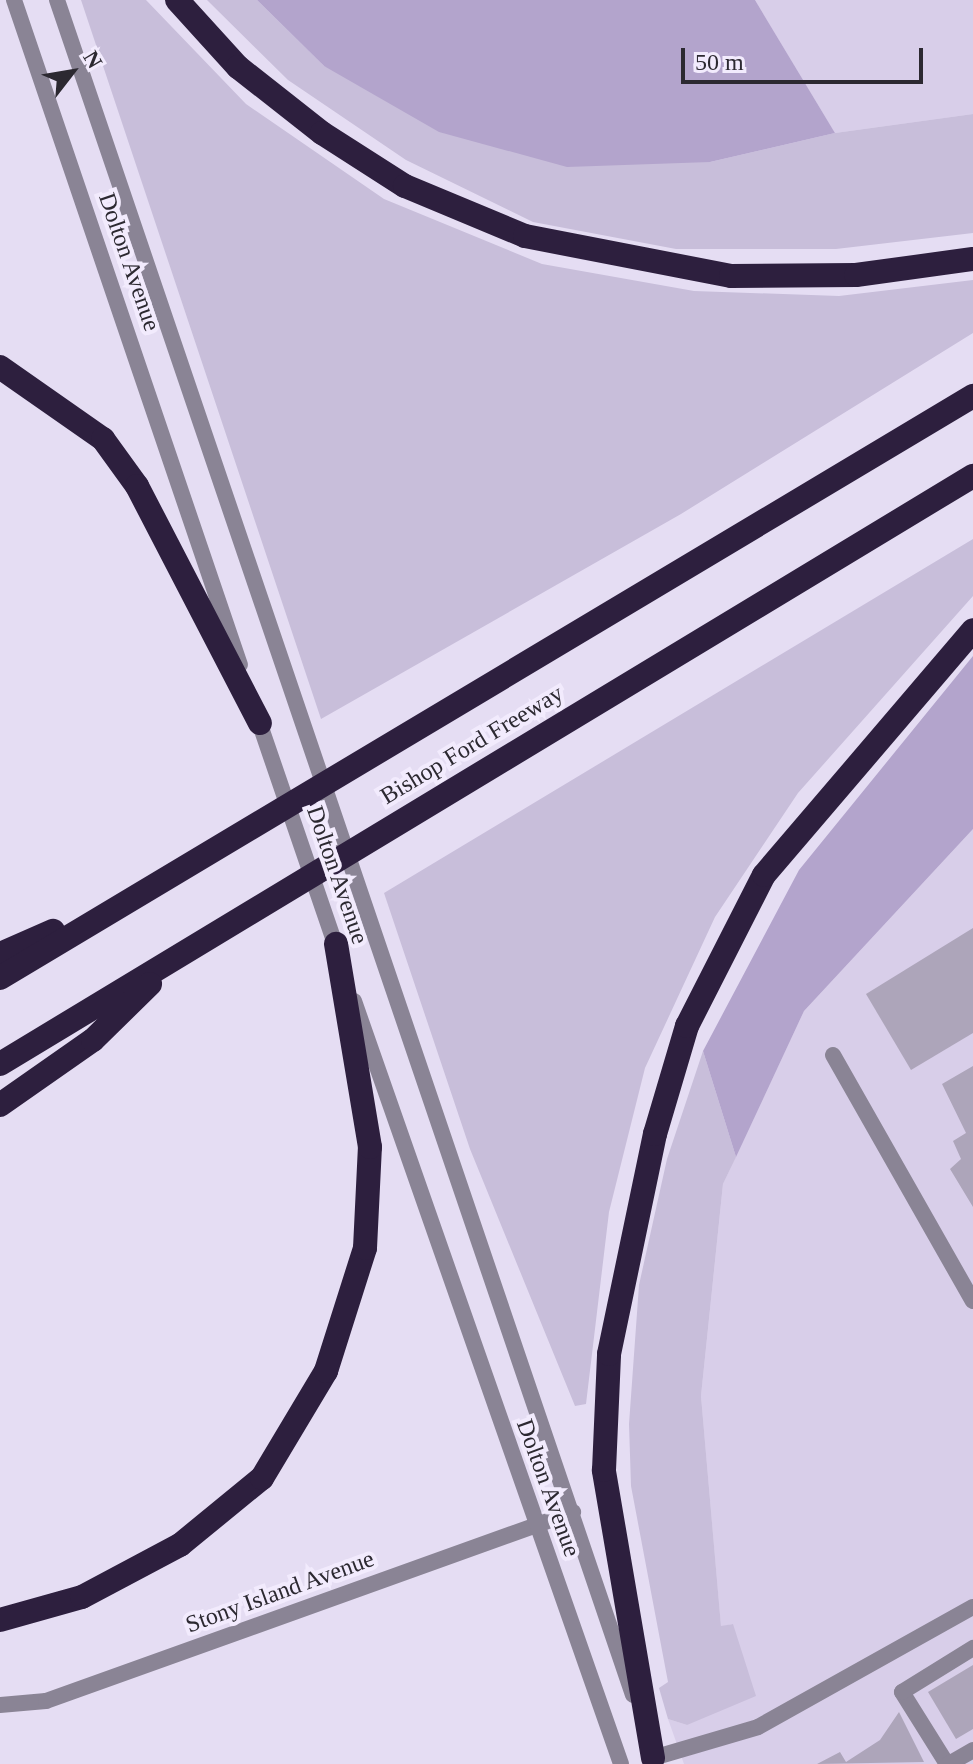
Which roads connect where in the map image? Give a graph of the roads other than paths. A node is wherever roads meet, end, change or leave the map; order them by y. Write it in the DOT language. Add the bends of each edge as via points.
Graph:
graph roads {
  1 [pos="14,0"];
  2 [pos="57,0"];
  3 [pos="177,0"];
  4 [pos="973,259"];
  5 [pos="0,367"];
  6 [pos="973,396"];
  7 [pos="973,476"];
  8 [pos="973,630"];
  9 [pos="260,723"];
  10 [pos="140,892"];
  11 [pos="336,944"];
  12 [pos="0,954"];
  13 [pos="178,956"];
  14 [pos="0,978"];
  15 [pos="833,1055"];
  16 [pos="0,1064"];
  17 [pos="0,1105"];
  18 [pos="973,1301"];
  19 [pos="573,1512"];
  20 [pos="536,1526"];
  21 [pos="973,1607"];
  22 [pos="0,1620"];
  23 [pos="973,1648"];
  24 [pos="0,1705"];
  25 [pos="973,1750"];
  26 [pos="654,1761"];
  27 [pos="621,1764"];
  28 [pos="948,1764"];
  1 -- 9 [label="street, Dolton Avenue"];
  2 -- 19 [label="street, Dolton Avenue"];
  3 -- 4 [label="highway" via="238,67 322,133 405,186 525,236 731,276 856,275"];
  5 -- 9 [label="highway" via="103,439 137,486"];
  6 -- 10 [label="highway, Bishop Ford Freeway"];
  7 -- 13 [label="highway, Bishop Ford Freeway"];
  8 -- 26 [label="highway" via="764,875 687,1026 655,1134 609,1354 604,1470"];
  9 -- 11 [label="street, Dolton Avenue"];
  10 -- 12 [label="highway"];
  10 -- 14 [label="highway, Bishop Ford Freeway"];
  11 -- 20 [label="street, Dolton Avenue"];
  11 -- 22 [label="highway" via="370,1147 365,1248 326,1371 262,1478 180,1545 82,1597"];
  13 -- 16 [label="highway, Bishop Ford Freeway"];
  13 -- 17 [label="highway" via="93,1040"];
  15 -- 18 [label="street"];
  19 -- 20 [label="street, Stony Island Avenue"];
  19 -- 26 [label="street, Dolton Avenue"];
  20 -- 24 [label="street, Stony Island Avenue" via="46,1701"];
  20 -- 27 [label="street, Dolton Avenue"];
  21 -- 26 [label="street" via="758,1727"];
  23 -- 28 [label="street" via="902,1692"];
  25 -- 28 [label="street"];
}
